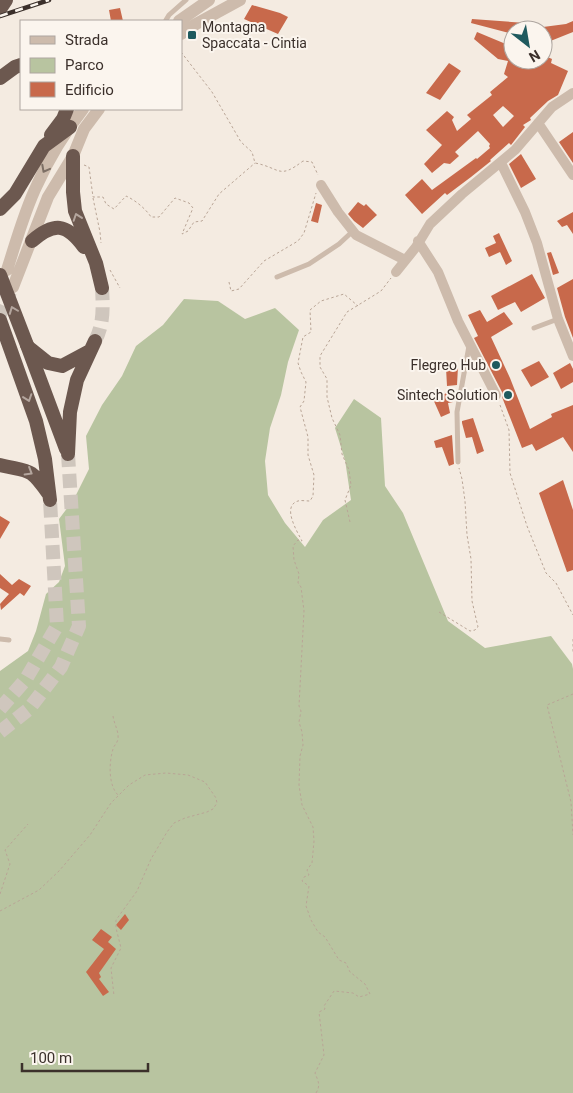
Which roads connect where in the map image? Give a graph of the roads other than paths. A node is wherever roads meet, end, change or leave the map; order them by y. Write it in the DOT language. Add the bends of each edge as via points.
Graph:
graph roads {
  1 [pos="6,0"];
  2 [pos="186,0"];
  3 [pos="209,0"];
  4 [pos="240,0"];
  5 [pos="0,9"];
  6 [pos="166,20"];
  7 [pos="180,20"];
  8 [pos="182,33"];
  9 [pos="20,65"];
  10 [pos="0,78"];
  11 [pos="573,92"];
  12 [pos="67,110"];
  13 [pos="82,110"];
  14 [pos="98,110"];
  15 [pos="538,123"];
  16 [pos="70,126"];
  17 [pos="44,146"];
  18 [pos="77,160"];
  19 [pos="500,163"];
  20 [pos="573,175"];
  21 [pos="322,187"];
  22 [pos="0,209"];
  23 [pos="354,231"];
  24 [pos="32,241"];
  25 [pos="418,241"];
  26 [pos="405,260"];
  27 [pos="96,263"];
  28 [pos="3,272"];
  29 [pos="396,272"];
  30 [pos="277,277"];
  31 [pos="13,287"];
  32 [pos="102,288"];
  33 [pos="558,319"];
  34 [pos="0,320"];
  35 [pos="534,328"];
  36 [pos="470,344"];
  37 [pos="27,345"];
  38 [pos="573,356"];
  39 [pos="496,395"];
  40 [pos="458,462"];
  41 [pos="0,465"];
  42 [pos="0,639"];
  43 [pos="9,640"];
  1 -- 5 [label="highway"];
  2 -- 6 [label="lane"];
  3 -- 7 [label="street"];
  4 -- 8 [label="street"];
  9 -- 10 [label="highway"];
  11 -- 15 [label="street" via="552,107"];
  12 -- 17 [label="highway"];
  13 -- 16 [label="street"];
  14 -- 18 [label="street" via="84,130"];
  15 -- 19 [label="street"];
  15 -- 20 [label="street"];
  16 -- 17 [label="highway"];
  16 -- 28 [label="street, one-way" via="36,187"];
  17 -- 22 [label="highway" via="15,194"];
  18 -- 24 [label="street" via="48,197"];
  27 -- 18 [label="highway, one-way" via="75,211 72,174"];
  19 -- 25 [label="street" via="430,224"];
  19 -- 33 [label="street" via="537,243"];
  21 -- 23 [label="street"];
  23 -- 26 [label="street" via="366,241"];
  23 -- 30 [label="lane" via="310,264"];
  24 -- 27 [label="highway" via="44,230 58,227 77,238"];
  24 -- 31 [label="street"];
  25 -- 26 [label="street"];
  25 -- 36 [label="street" via="438,272"];
  26 -- 29 [label="street"];
  27 -- 32 [label="highway"];
  37 -- 28 [label="highway, one-way, bridge"];
  33 -- 35 [label="lane"];
  33 -- 38 [label="street"];
  34 -- 41 [label="highway" via="36,421 49,497 32,473 24,468"];
  36 -- 39 [label="street"];
  36 -- 40 [label="lane" via="457,412"];
  37 -- 37 [label="highway" via="68,454 70,412 77,380 93,346 62,366 48,362"];
  42 -- 43 [label="lane"];
}
